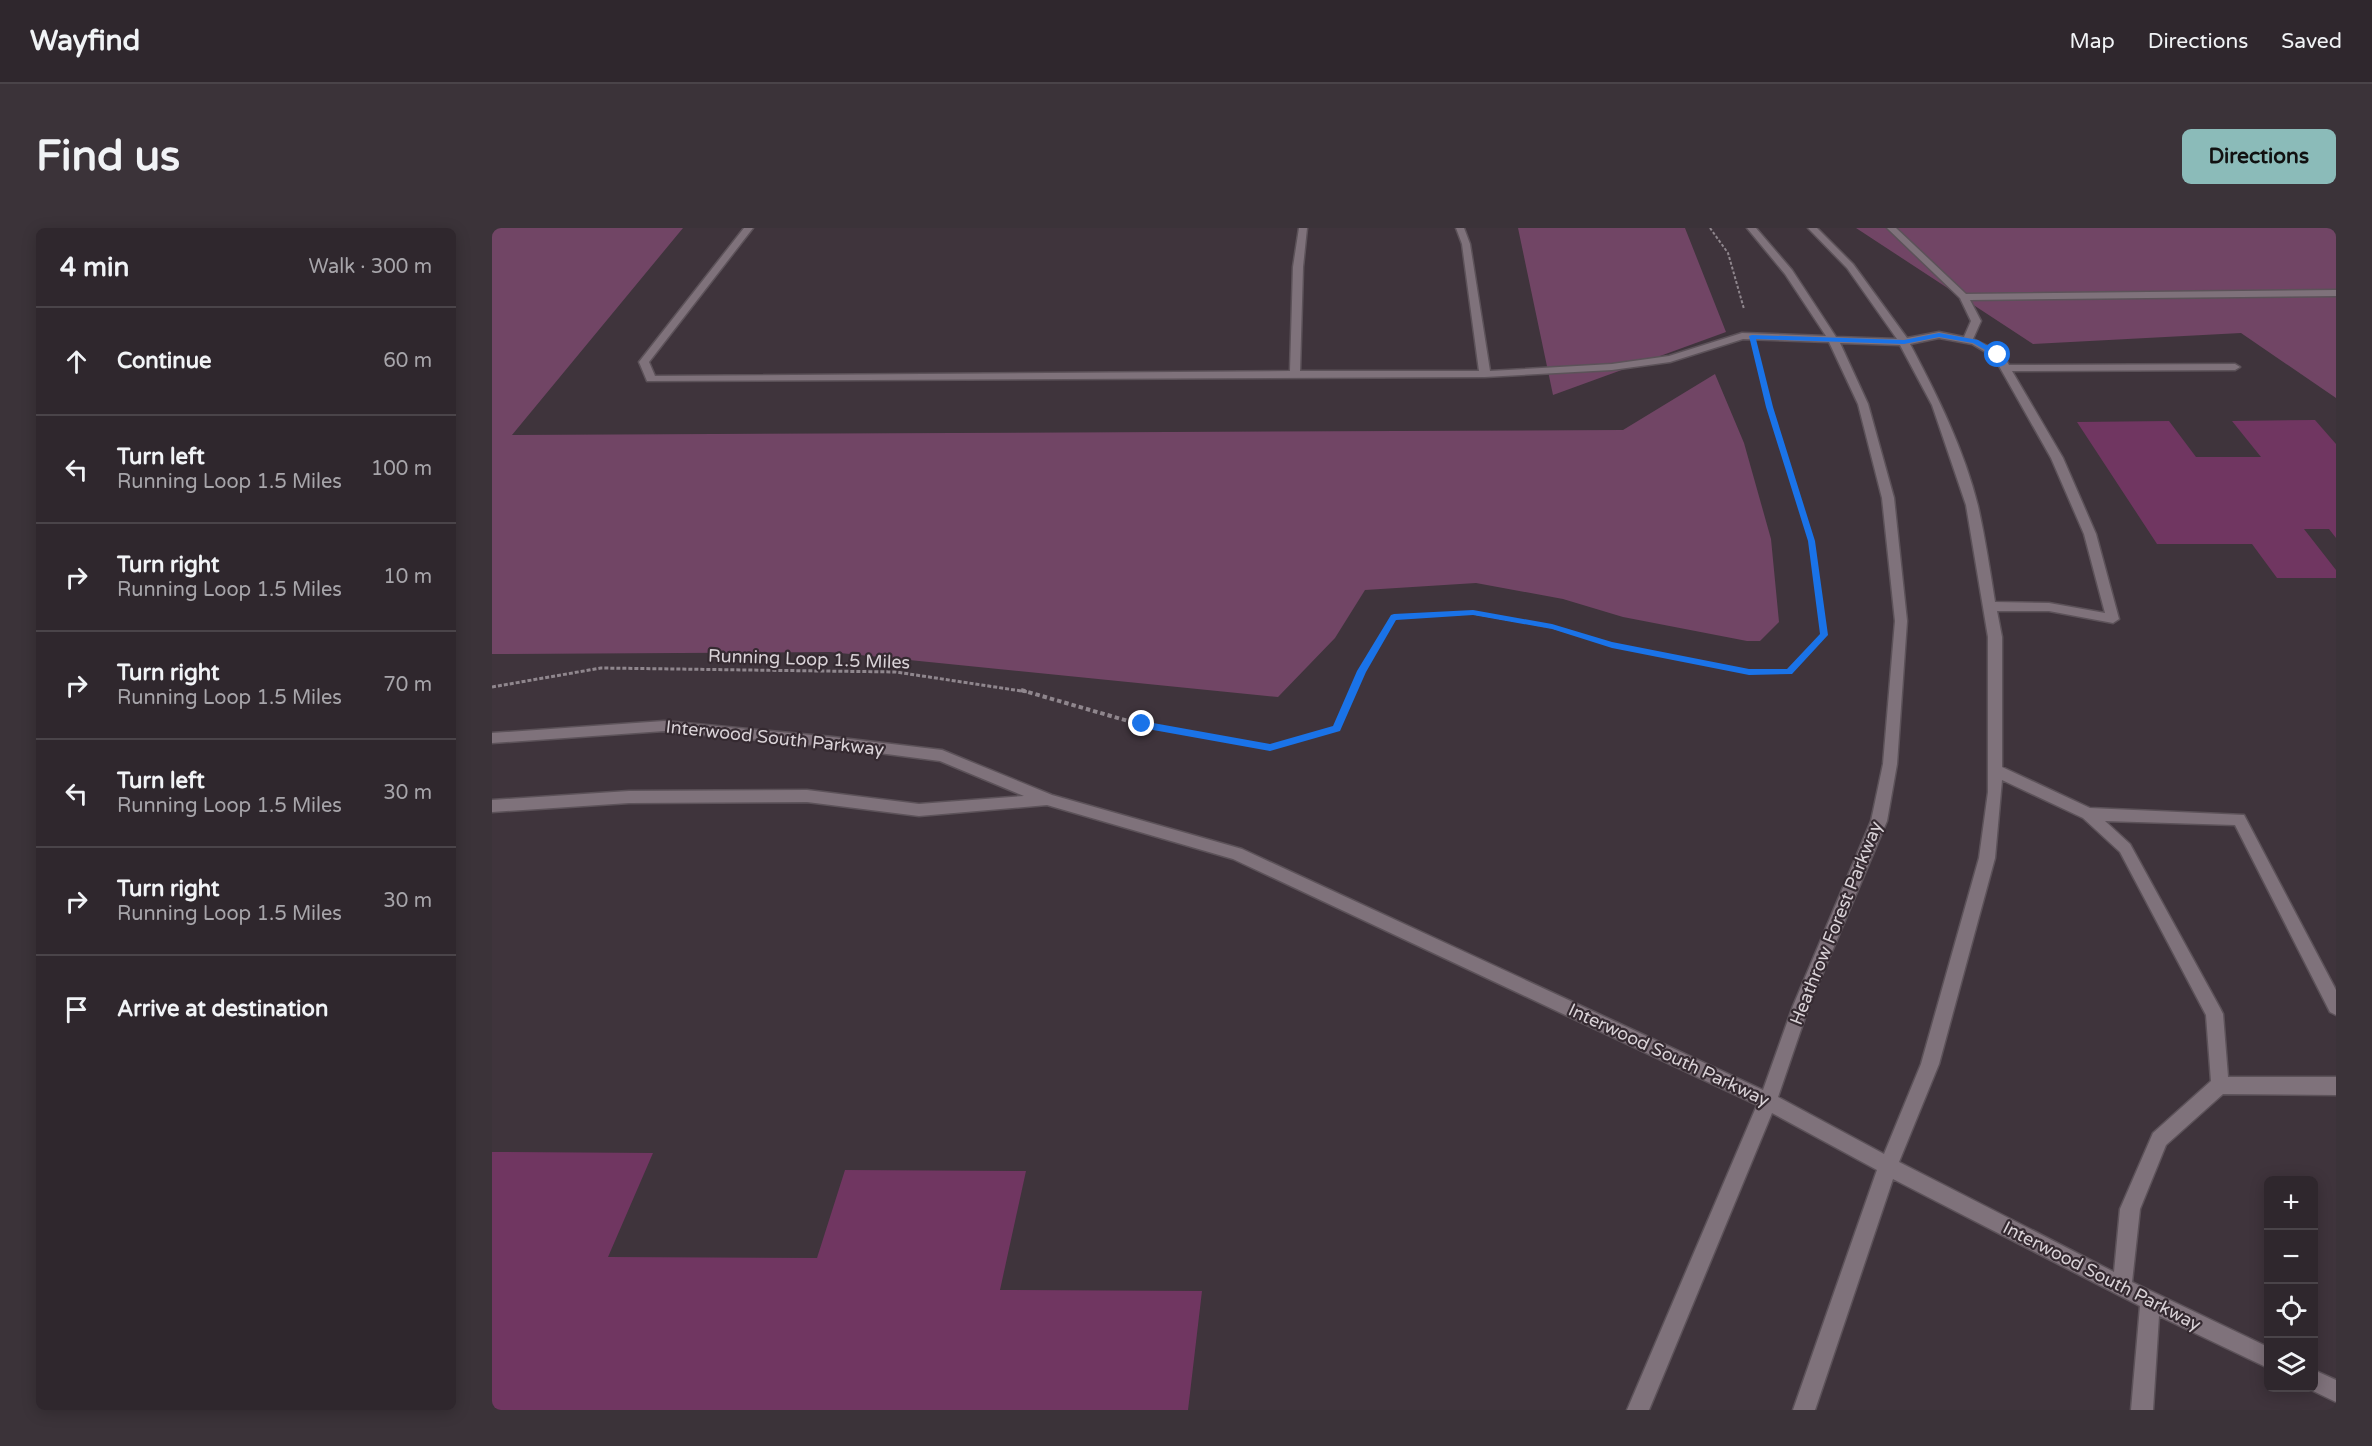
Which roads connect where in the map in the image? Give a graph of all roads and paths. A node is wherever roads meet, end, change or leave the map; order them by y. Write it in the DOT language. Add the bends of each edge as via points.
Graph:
graph roads {
  1 [pos="749,228"];
  2 [pos="1304,228"];
  3 [pos="1460,228"];
  4 [pos="1710,228"];
  5 [pos="1751,228"];
  6 [pos="1812,228"];
  7 [pos="1891,228"];
  8 [pos="2336,293"];
  9 [pos="1964,297"];
  10 [pos="1752,336"];
  11 [pos="1833,339"];
  12 [pos="1967,340"];
  13 [pos="1904,342"];
  14 [pos="2235,367"];
  15 [pos="2007,368"];
  16 [pos="1485,374"];
  17 [pos="1295,375"];
  18 [pos="1989,606"];
  19 [pos="492,687"];
  20 [pos="492,738"];
  21 [pos="1995,770"];
  22 [pos="1049,800"];
  23 [pos="492,806"];
  24 [pos="2088,814"];
  25 [pos="2336,1007"];
  26 [pos="2220,1085"];
  27 [pos="2336,1086"];
  28 [pos="1768,1101"];
  29 [pos="1888,1166"];
  30 [pos="2122,1287"];
  31 [pos="2150,1301"];
  32 [pos="2264,1356"];
  33 [pos="2318,1382"];
  34 [pos="2336,1391"];
  35 [pos="1638,1410"];
  36 [pos="1804,1410"];
  37 [pos="2142,1410"];
  1 -- 17 [label="street" via="644,362 651,379"];
  2 -- 17 [label="street" via="1298,267"];
  3 -- 16 [label="street" via="1466,244"];
  4 -- 10 [label="path, Running Loop 1.5 Miles" via="1728,253"];
  5 -- 11 [label="street, Heathrow Forest Parkway" via="1789,272"];
  6 -- 13 [label="street" via="1850,266"];
  7 -- 9 [label="street"];
  8 -- 9 [label="street"];
  9 -- 12 [label="street" via="1976,321"];
  10 -- 11 [label="street"];
  10 -- 16 [label="street" via="1670,359 1612,367"];
  10 -- 19 [label="path, Running Loop 1.5 Miles" via="1812,541 1824,635 1789,672 1749,672 1473,613 1394,617 1361,671 1337,728 1270,747 1142,724 1026,691 896,672 602,668"];
  11 -- 13 [label="street"];
  11 -- 28 [label="street, Heathrow Forest Parkway" via="1863,404 1888,498 1901,621 1890,764 1879,821 1801,1006"];
  12 -- 13 [label="street" via="1939,335"];
  12 -- 15 [label="street" via="1998,355"];
  13 -- 18 [label="street" via="1937,405 1956,455 1972,505"];
  14 -- 15 [label="street"];
  15 -- 18 [label="street" via="2057,458 2090,534 2113,619 2049,607"];
  16 -- 17 [label="street"];
  18 -- 21 [label="street" via="1995,637"];
  20 -- 22 [label="street, Interwood South Parkway" via="664,726 833,742 942,756"];
  21 -- 24 [label="street"];
  21 -- 29 [label="street" via="1987,858 1930,1064"];
  22 -- 23 [label="street, Interwood South Parkway" via="919,810 807,796 629,797"];
  22 -- 28 [label="street, Interwood South Parkway" via="1237,854"];
  24 -- 25 [label="street" via="2239,819"];
  24 -- 26 [label="street" via="2125,848 2214,1014"];
  26 -- 27 [label="street"];
  26 -- 30 [label="street" via="2159,1139 2130,1209"];
  28 -- 29 [label="street, Interwood South Parkway"];
  28 -- 35 [label="street, Heathrow Forest Parkway"];
  29 -- 30 [label="street, Interwood South Parkway"];
  29 -- 36 [label="street"];
  30 -- 31 [label="street, Interwood South Parkway"];
  31 -- 32 [label="street, Interwood South Parkway"];
  31 -- 37 [label="street"];
  33 -- 34 [label="street"];
}
